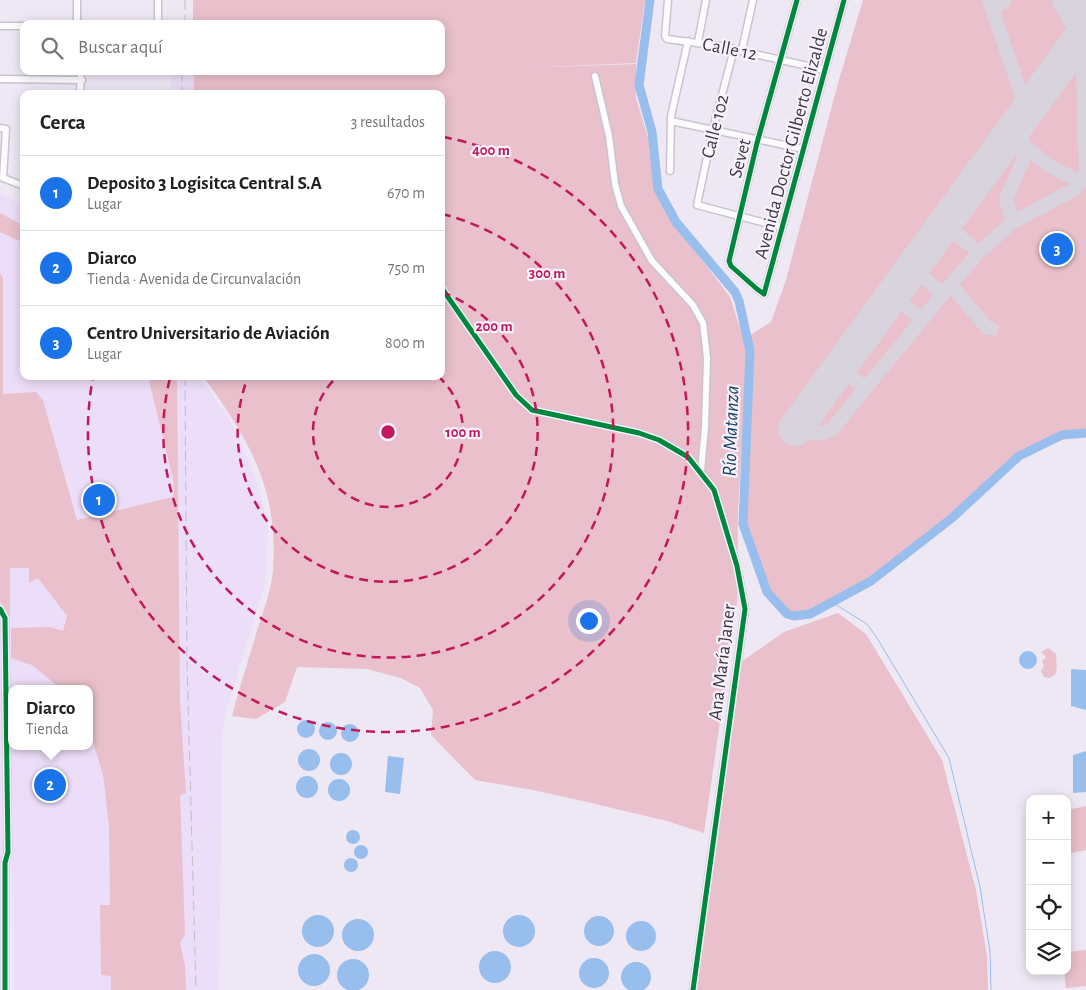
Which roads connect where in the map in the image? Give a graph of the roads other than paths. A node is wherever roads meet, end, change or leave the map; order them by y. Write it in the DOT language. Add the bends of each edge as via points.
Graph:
graph roads {
  1 [pos="77,0"];
  2 [pos="158,0"];
  3 [pos="668,0"];
  4 [pos="706,0"];
  5 [pos="753,0"];
  6 [pos="798,0"];
  7 [pos="844,0"];
  8 [pos="78,20"];
  9 [pos="158,20"];
  10 [pos="0,26"];
  11 [pos="20,26"];
  12 [pos="688,41"];
  13 [pos="698,42"];
  14 [pos="734,49"];
  15 [pos="742,50"];
  16 [pos="782,59"];
  17 [pos="825,70"];
  18 [pos="81,75"];
  19 [pos="595,76"];
  20 [pos="0,79"];
  21 [pos="82,80"];
  22 [pos="81,90"];
  23 [pos="671,122"];
  24 [pos="0,128"];
  25 [pos="713,129"];
  26 [pos="759,139"];
  27 [pos="803,149"];
  28 [pos="670,171"];
  29 [pos="20,184"];
  30 [pos="739,216"];
  31 [pos="781,227"];
  32 [pos="445,293"];
  33 [pos="764,294"];
  34 [pos="700,471"];
  35 [pos="0,609"];
  36 [pos="5,990"];
  37 [pos="693,990"];
  1 -- 8 [label="street"];
  2 -- 9 [label="street"];
  3 -- 12 [label="street, Calle 12" via="665,36"];
  4 -- 13 [label="street"];
  5 -- 15 [label="street"];
  6 -- 16 [label="street, Sevet"];
  7 -- 17 [label="street, Avenida Doctor Gilberto Elizalde"];
  10 -- 11 [label="street"];
  12 -- 13 [label="street, Calle 12"];
  12 -- 23 [label="street"];
  13 -- 14 [label="street, Calle 12"];
  14 -- 15 [label="street, Calle 12"];
  14 -- 25 [label="street, Calle 102"];
  15 -- 16 [label="street, Calle 12"];
  16 -- 17 [label="street, Calle 12"];
  16 -- 26 [label="street, Sevet"];
  17 -- 27 [label="street, Avenida Doctor Gilberto Elizalde"];
  18 -- 21 [label="street"];
  19 -- 34 [label="street" via="622,206 652,261 693,305 703,323 708,358 706,427"];
  20 -- 21 [label="street"];
  21 -- 22 [label="street"];
  23 -- 25 [label="street"];
  23 -- 28 [label="street"];
  24 -- 29 [label="street" via="6,129 3,178"];
  25 -- 26 [label="street"];
  25 -- 30 [label="street, Calle 102" via="697,205"];
  26 -- 27 [label="street"];
  26 -- 30 [label="street, Sevet"];
  27 -- 31 [label="street, Avenida Doctor Gilberto Elizalde"];
  30 -- 31 [label="street"];
  30 -- 33 [label="street, Sevet" via="729,261"];
  31 -- 33 [label="street, Avenida Doctor Gilberto Elizalde"];
  32 -- 34 [label="street, Ana María Janer" via="516,395 532,410 659,440 688,457"];
  34 -- 37 [label="street, Ana María Janer" via="714,490 745,602"];
  35 -- 36 [label="street" via="6,618 8,852 5,863"];
}
